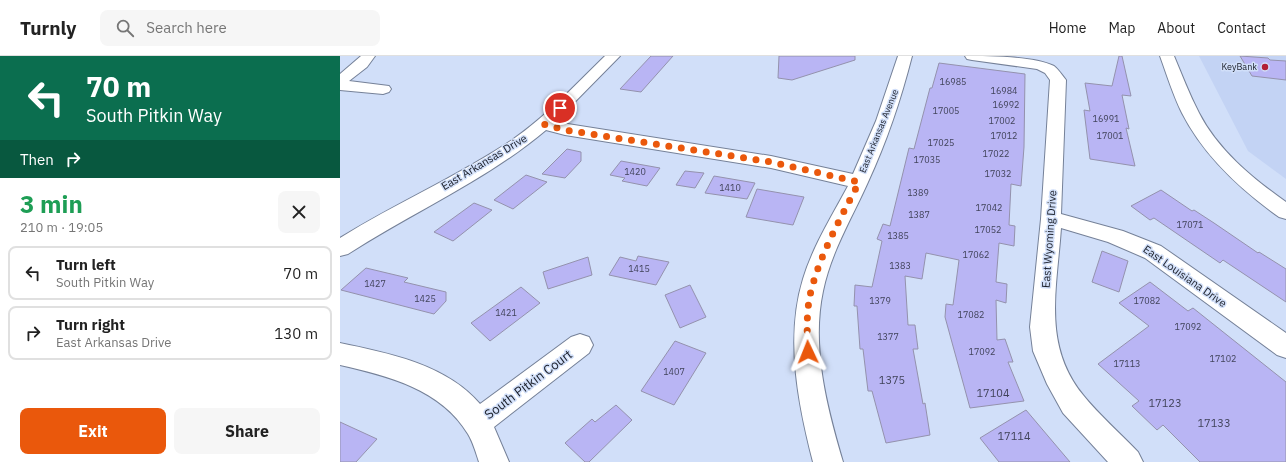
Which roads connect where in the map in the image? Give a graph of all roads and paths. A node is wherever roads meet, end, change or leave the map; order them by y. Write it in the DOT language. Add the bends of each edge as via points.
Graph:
graph roads {
  1 [pos="368,56"];
  2 [pos="613,56"];
  3 [pos="905,56"];
  4 [pos="972,56"];
  5 [pos="1167,56"];
  6 [pos="340,81"];
  7 [pos="340,85"];
  8 [pos="382,89"];
  9 [pos="543,124"];
  10 [pos="859,182"];
  11 [pos="1286,212"];
  12 [pos="1051,219"];
  13 [pos="340,248"];
  14 [pos="580,345"];
  15 [pos="1286,347"];
  16 [pos="340,354"];
  17 [pos="477,423"];
  18 [pos="494,462"];
  19 [pos="828,462"];
  20 [pos="1128,462"];
  1 -- 6 [label="street"];
  2 -- 9 [label="street, East Arkansas Drive"];
  3 -- 10 [label="street, East Arkansas Avenue" via="894,96"];
  4 -- 12 [label="street, East Wyoming Drive" via="1034,64 1056,74 1058,80"];
  5 -- 11 [label="street" via="1194,120 1207,140 1246,181"];
  7 -- 8 [label="street"];
  9 -- 10 [label="street" via="565,130 771,162"];
  9 -- 13 [label="street, East Arkansas Drive" via="492,160 372,226"];
  10 -- 19 [label="street, East Arkansas Avenue" via="820,261 811,293 807,328 810,374 820,436"];
  12 -- 15 [label="street, East Louisiana Drive" via="1107,232 1153,252"];
  12 -- 20 [label="street, East Wyoming Drive" via="1042,327 1046,352 1056,376 1073,404"];
  14 -- 17 [label="street, South Pitkin Court"];
  16 -- 17 [label="street, South Pitkin Court" via="398,368 425,380 456,398"];
  17 -- 18 [label="street, South Pitkin Court"];
}
